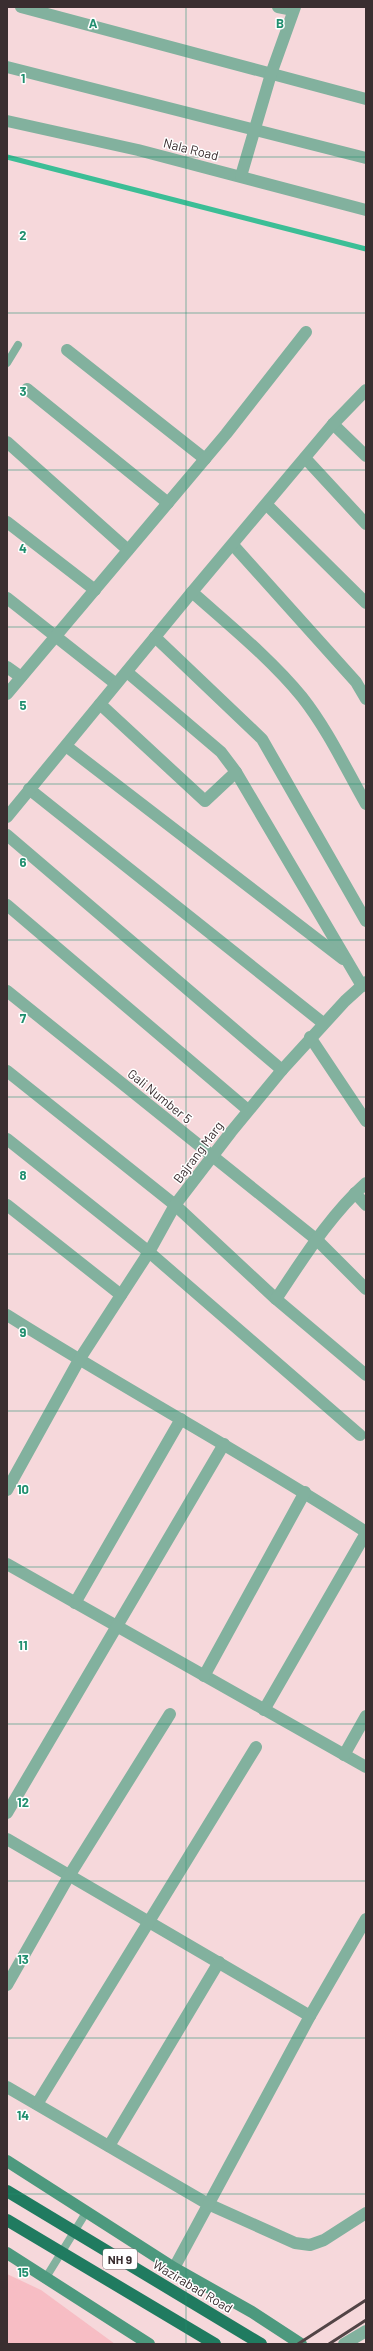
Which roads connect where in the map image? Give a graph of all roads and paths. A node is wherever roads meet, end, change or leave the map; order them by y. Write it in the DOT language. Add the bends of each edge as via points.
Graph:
graph roads {
  1 [pos="21,7"];
  2 [pos="278,7"];
  3 [pos="294,9"];
  4 [pos="7,67"];
  5 [pos="271,74"];
  6 [pos="366,99"];
  7 [pos="7,121"];
  8 [pos="254,130"];
  9 [pos="366,158"];
  10 [pos="241,176"];
  11 [pos="366,210"];
  12 [pos="306,332"];
  13 [pos="18,345"];
  14 [pos="67,350"];
  15 [pos="7,362"];
  16 [pos="27,390"];
  17 [pos="366,390"];
  18 [pos="333,424"];
  19 [pos="7,442"];
  20 [pos="366,456"];
  21 [pos="305,458"];
  22 [pos="205,459"];
  23 [pos="168,503"];
  24 [pos="267,505"];
  25 [pos="7,522"];
  26 [pos="366,524"];
  27 [pos="233,545"];
  28 [pos="128,550"];
  29 [pos="95,590"];
  30 [pos="192,592"];
  31 [pos="7,598"];
  32 [pos="366,603"];
  33 [pos="56,635"];
  34 [pos="155,638"];
  35 [pos="7,667"];
  36 [pos="127,672"];
  37 [pos="21,677"];
  38 [pos="116,684"];
  39 [pos="7,694"];
  40 [pos="366,699"];
  41 [pos="100,704"];
  42 [pos="66,746"];
  43 [pos="236,772"];
  44 [pos="29,789"];
  45 [pos="366,804"];
  46 [pos="7,817"];
  47 [pos="7,835"];
  48 [pos="7,905"];
  49 [pos="366,920"];
  50 [pos="347,962"];
  51 [pos="364,984"];
  52 [pos="7,990"];
  53 [pos="324,1023"];
  54 [pos="310,1037"];
  55 [pos="282,1070"];
  56 [pos="7,1071"];
  57 [pos="248,1110"];
  58 [pos="366,1121"];
  59 [pos="7,1139"];
  60 [pos="212,1156"];
  61 [pos="366,1183"];
  62 [pos="355,1193"];
  63 [pos="7,1205"];
  64 [pos="176,1205"];
  65 [pos="366,1205"];
  66 [pos="317,1240"];
  67 [pos="149,1252"];
  68 [pos="366,1288"];
  69 [pos="121,1295"];
  70 [pos="276,1299"];
  71 [pos="7,1315"];
  72 [pos="79,1360"];
  73 [pos="366,1376"];
  74 [pos="181,1419"];
  75 [pos="360,1435"];
  76 [pos="224,1444"];
  77 [pos="7,1490"];
  78 [pos="305,1492"];
  79 [pos="366,1533"];
  80 [pos="7,1564"];
  81 [pos="75,1602"];
  82 [pos="118,1627"];
  83 [pos="204,1676"];
  84 [pos="264,1710"];
  85 [pos="170,1714"];
  86 [pos="366,1716"];
  87 [pos="256,1747"];
  88 [pos="344,1755"];
  89 [pos="366,1767"];
  90 [pos="7,1813"];
  91 [pos="7,1840"];
  92 [pos="69,1876"];
  93 [pos="366,1921"];
  94 [pos="148,1922"];
  95 [pos="219,1962"];
  96 [pos="7,1985"];
  97 [pos="310,2016"];
  98 [pos="7,2087"];
  99 [pos="37,2104"];
  100 [pos="109,2146"];
  101 [pos="7,2161"];
  102 [pos="7,2191"];
  103 [pos="208,2204"];
  104 [pos="87,2211"];
  105 [pos="366,2213"];
  106 [pos="7,2220"];
  107 [pos="7,2253"];
  108 [pos="174,2268"];
  109 [pos="46,2279"];
  110 [pos="366,2331"];
  111 [pos="149,2344"];
  112 [pos="215,2344"];
  113 [pos="261,2344"];
  114 [pos="301,2344"];
  115 [pos="344,2344"];
  1 -- 5 [label="street"];
  2 -- 3 [label="street"];
  3 -- 5 [label="street"];
  4 -- 8 [label="street"];
  5 -- 6 [label="street"];
  5 -- 8 [label="street"];
  7 -- 10 [label="street, Nala Road"];
  8 -- 9 [label="street"];
  8 -- 10 [label="street"];
  10 -- 11 [label="street, Nala Road"];
  12 -- 22 [label="street"];
  13 -- 15 [label="lane"];
  14 -- 22 [label="street"];
  16 -- 23 [label="street"];
  17 -- 18 [label="street"];
  18 -- 20 [label="street"];
  18 -- 21 [label="street"];
  19 -- 28 [label="street"];
  21 -- 24 [label="street"];
  21 -- 26 [label="street"];
  22 -- 23 [label="street"];
  23 -- 28 [label="street"];
  24 -- 27 [label="street"];
  24 -- 32 [label="street"];
  25 -- 29 [label="street"];
  27 -- 30 [label="street"];
  27 -- 40 [label="street" via="356,682"];
  28 -- 29 [label="street"];
  29 -- 33 [label="street"];
  30 -- 34 [label="street"];
  30 -- 45 [label="street" via="251,645 302,698 328,736"];
  31 -- 33 [label="street"];
  33 -- 37 [label="street"];
  33 -- 38 [label="street"];
  34 -- 36 [label="street"];
  34 -- 49 [label="street" via="262,739"];
  35 -- 37 [label="street"];
  36 -- 38 [label="street"];
  36 -- 43 [label="street" via="221,752"];
  37 -- 39 [label="street"];
  38 -- 41 [label="street"];
  41 -- 42 [label="street"];
  41 -- 43 [label="street" via="205,801"];
  42 -- 44 [label="street"];
  42 -- 50 [label="street"];
  43 -- 50 [label="street"];
  44 -- 46 [label="street"];
  44 -- 53 [label="street"];
  47 -- 55 [label="street"];
  48 -- 57 [label="street"];
  50 -- 51 [label="street"];
  51 -- 53 [label="street, Bajrang Marg"];
  52 -- 60 [label="street, Gali Number 5"];
  53 -- 54 [label="street, Bajrang Marg"];
  54 -- 55 [label="street, Bajrang Marg"];
  54 -- 58 [label="street"];
  55 -- 57 [label="street, Bajrang Marg"];
  56 -- 64 [label="street"];
  57 -- 60 [label="street, Bajrang Marg"];
  59 -- 67 [label="street"];
  60 -- 64 [label="street, Bajrang Marg"];
  60 -- 66 [label="street, Gali Number 5"];
  61 -- 62 [label="street"];
  62 -- 65 [label="street"];
  62 -- 66 [label="street"];
  63 -- 69 [label="street"];
  64 -- 67 [label="street, Bajrang Marg"];
  64 -- 70 [label="street"];
  66 -- 68 [label="street, Gali Number 5"];
  66 -- 70 [label="street"];
  67 -- 69 [label="street, Bajrang Marg"];
  67 -- 75 [label="street"];
  69 -- 72 [label="street, Bajrang Marg"];
  70 -- 73 [label="street"];
  71 -- 72 [label="street"];
  72 -- 74 [label="street"];
  72 -- 77 [label="street, Bajrang Marg"];
  74 -- 76 [label="street"];
  74 -- 81 [label="street"];
  76 -- 78 [label="street"];
  76 -- 82 [label="street"];
  78 -- 79 [label="street"];
  78 -- 83 [label="street"];
  79 -- 84 [label="street"];
  80 -- 81 [label="street"];
  81 -- 82 [label="street"];
  82 -- 83 [label="street"];
  82 -- 90 [label="street"];
  83 -- 84 [label="street"];
  84 -- 88 [label="street"];
  85 -- 92 [label="street"];
  86 -- 88 [label="street"];
  87 -- 94 [label="street"];
  88 -- 89 [label="street"];
  91 -- 92 [label="street"];
  92 -- 94 [label="street"];
  92 -- 96 [label="street"];
  93 -- 97 [label="street"];
  94 -- 95 [label="street"];
  94 -- 99 [label="street"];
  95 -- 97 [label="street"];
  95 -- 100 [label="street"];
  97 -- 103 [label="street"];
  98 -- 99 [label="street"];
  99 -- 100 [label="street"];
  100 -- 103 [label="street"];
  101 -- 104 [label="main road"];
  102 -- 113 [label="highway, Wazirabad Road / NH 9"];
  103 -- 105 [label="street" via="295,2243 310,2245 324,2240"];
  103 -- 108 [label="street"];
  104 -- 108 [label="main road"];
  104 -- 109 [label="lane"];
  106 -- 112 [label="highway, NH 9"];
  107 -- 109 [label="main road"];
  108 -- 114 [label="main road" via="252,2312"];
  109 -- 111 [label="main road"];
  110 -- 115 [label="street"];
}
